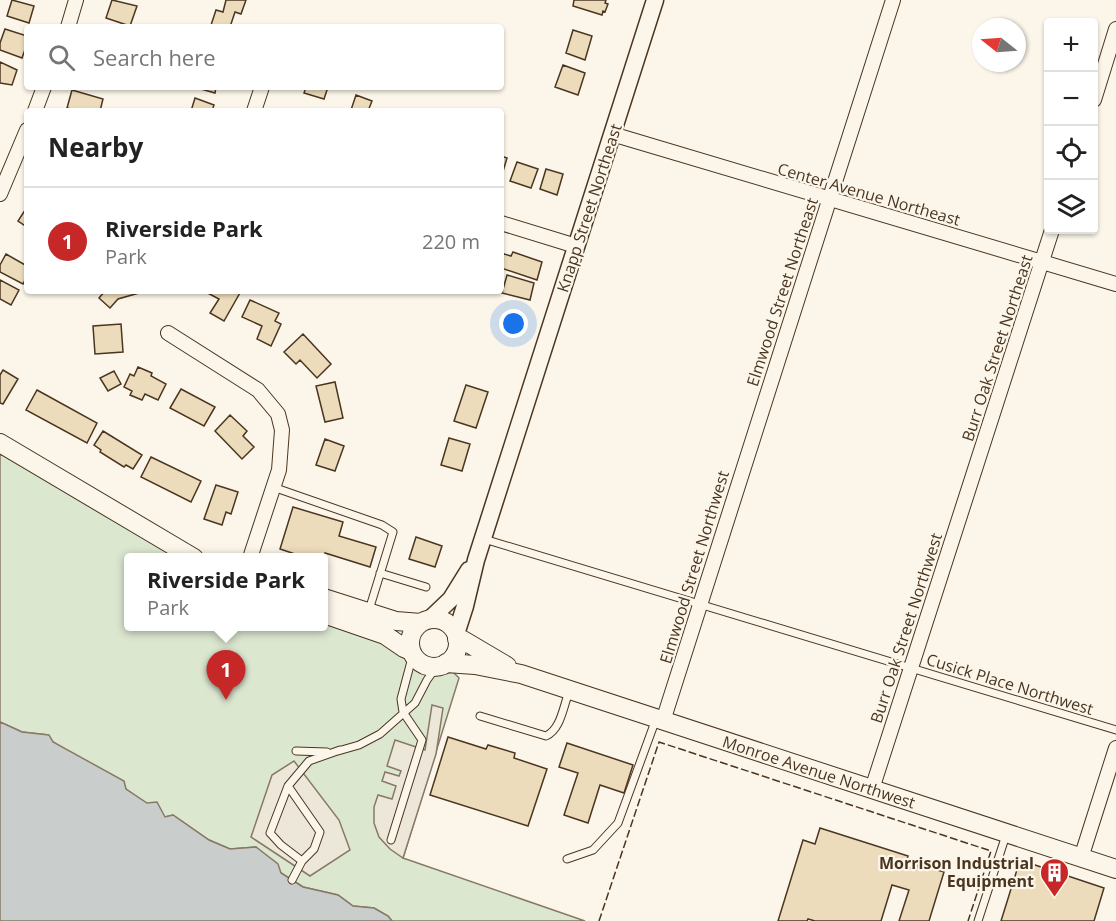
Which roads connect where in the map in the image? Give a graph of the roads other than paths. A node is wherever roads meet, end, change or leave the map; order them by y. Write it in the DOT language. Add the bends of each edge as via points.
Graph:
graph roads {
  1 [pos="76,0"];
  2 [pos="656,0"];
  3 [pos="893,0"];
  4 [pos="69,24"];
  5 [pos="1116,29"];
  6 [pos="1098,87"];
  7 [pos="43,90"];
  8 [pos="261,90"];
  9 [pos="36,108"];
  10 [pos="255,108"];
  11 [pos="612,134"];
  12 [pos="24,137"];
  13 [pos="0,195"];
  14 [pos="829,200"];
  15 [pos="504,224"];
  16 [pos="1051,234"];
  17 [pos="576,246"];
  18 [pos="1042,262"];
  19 [pos="1116,284"];
  20 [pos="168,333"];
  21 [pos="757,422"];
  22 [pos="0,443"];
  23 [pos="972,477"];
  24 [pos="273,488"];
  25 [pos="482,539"];
  26 [pos="186,553"];
  27 [pos="252,553"];
  28 [pos="476,560"];
  29 [pos="380,573"];
  30 [pos="426,587"];
  31 [pos="328,600"];
  32 [pos="700,605"];
  33 [pos="328,615"];
  34 [pos="365,620"];
  35 [pos="425,621"];
  36 [pos="456,636"];
  37 [pos="412,652"];
  38 [pos="442,665"];
  39 [pos="911,669"];
  40 [pos="521,675"];
  41 [pos="569,690"];
  42 [pos="403,712"];
  43 [pos="480,716"];
  44 [pos="659,720"];
  45 [pos="1116,730"];
  46 [pos="1116,748"];
  47 [pos="340,750"];
  48 [pos="296,751"];
  49 [pos="288,786"];
  50 [pos="872,789"];
  51 [pos="1006,834"];
  52 [pos="391,840"];
  53 [pos="1081,858"];
  54 [pos="567,859"];
  55 [pos="302,861"];
  56 [pos="1116,869"];
  57 [pos="292,880"];
  58 [pos="978,921"];
  1 -- 4 [label="street"];
  2 -- 11 [label="street, Knapp Street Northeast"];
  3 -- 14 [label="street, Elmwood Street Northeast"];
  5 -- 6 [label="street"];
  7 -- 9 [label="street"];
  8 -- 10 [label="street"];
  11 -- 14 [label="street, Center Avenue Northeast"];
  11 -- 17 [label="street, Knapp Street Northeast"];
  12 -- 13 [label="street"];
  14 -- 18 [label="street, Center Avenue Northeast"];
  14 -- 21 [label="street, Elmwood Street Northeast"];
  15 -- 17 [label="street"];
  16 -- 18 [label="street, Burr Oak Street Northeast"];
  17 -- 25 [label="street, Knapp Street Northeast"];
  18 -- 19 [label="street, Center Avenue Northeast"];
  18 -- 23 [label="street, Burr Oak Street Northeast"];
  20 -- 24 [label="street" via="258,390 278,414 282,448"];
  21 -- 32 [label="street, Elmwood Street Northwest"];
  22 -- 26 [label="main road"];
  23 -- 39 [label="street, Burr Oak Street Northwest"];
  24 -- 27 [label="street"];
  24 -- 29 [label="lane" via="393,532"];
  25 -- 28 [label="street, Knapp Street Northeast"];
  25 -- 32 [label="lane, Cusick Place Northwest"];
  28 -- 35 [label="street" via="451,599"];
  28 -- 36 [label="street"];
  29 -- 30 [label="lane"];
  29 -- 34 [label="lane"];
  31 -- 34 [label="main road"];
  32 -- 39 [label="lane, Cusick Place Northwest"];
  32 -- 44 [label="street, Elmwood Street Northwest"];
  33 -- 34 [label="main road"];
  34 -- 35 [label="main road"];
  34 -- 37 [label="main road"];
  35 -- 36 [label="main road" via="442,620"];
  35 -- 37 [label="main road" via="412,632"];
  36 -- 38 [label="main road" via="455,652"];
  36 -- 40 [label="main road, Monroe Avenue Northwest"];
  37 -- 38 [label="main road" via="421,663"];
  37 -- 42 [label="lane" via="401,699"];
  38 -- 40 [label="main road, Monroe Avenue Northwest" via="475,665"];
  38 -- 42 [label="lane" via="427,680 415,703"];
  39 -- 45 [label="lane, Cusick Place Northwest"];
  39 -- 50 [label="street, Burr Oak Street Northwest"];
  40 -- 41 [label="main road, Monroe Avenue Northwest"];
  41 -- 43 [label="lane" via="559,722 546,736"];
  41 -- 44 [label="main road, Monroe Avenue Northwest"];
  42 -- 47 [label="lane" via="380,734"];
  42 -- 52 [label="lane" via="422,740"];
  44 -- 50 [label="main road, Monroe Avenue Northwest"];
  44 -- 54 [label="lane" via="618,823 593,850"];
  46 -- 53 [label="street"];
  47 -- 48 [label="lane"];
  47 -- 49 [label="lane" via="309,760"];
  49 -- 55 [label="lane" via="320,832 314,849"];
  49 -- 55 [label="lane" via="270,832"];
  50 -- 51 [label="main road, Monroe Avenue Northwest"];
  51 -- 53 [label="main road, Monroe Avenue Northwest"];
  51 -- 58 [label="lane"];
  53 -- 56 [label="main road, Monroe Avenue Northwest"];
  55 -- 57 [label="lane"];
}
